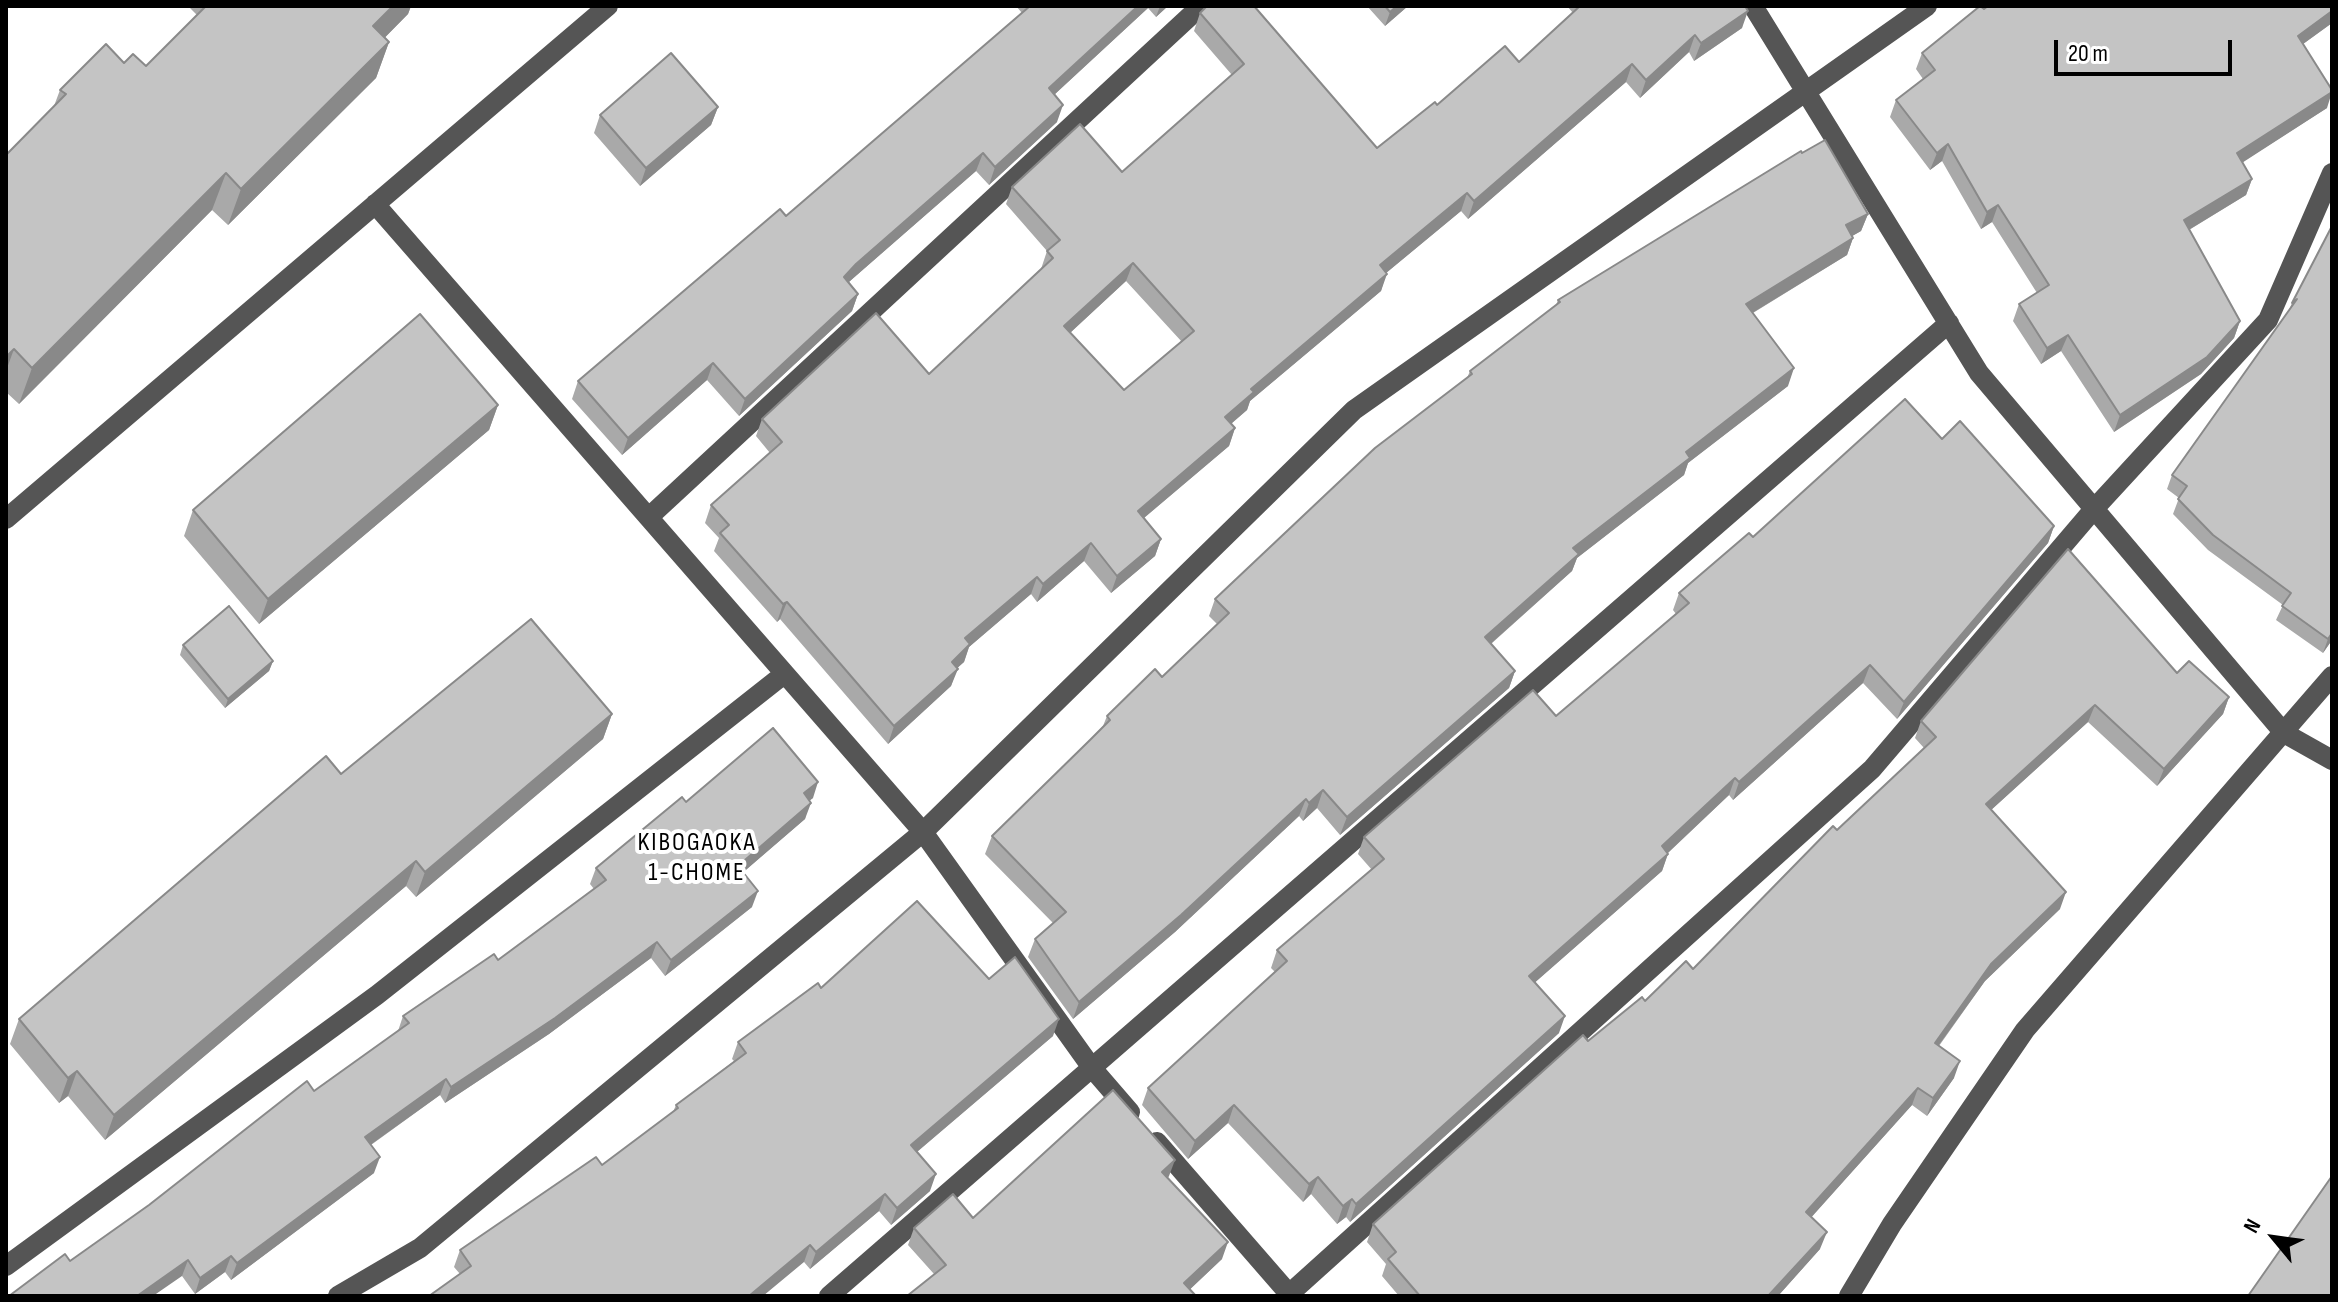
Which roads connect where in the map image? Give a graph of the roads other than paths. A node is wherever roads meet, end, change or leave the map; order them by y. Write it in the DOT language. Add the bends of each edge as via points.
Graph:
graph roads {
  1 [pos="608,6"];
  2 [pos="1201,6"];
  3 [pos="1753,6"];
  4 [pos="1927,6"];
  5 [pos="1807,91"];
  6 [pos="2332,173"];
  7 [pos="375,204"];
  8 [pos="1949,323"];
  9 [pos="2094,509"];
  10 [pos="649,517"];
  11 [pos="6,519"];
  12 [pos="783,675"];
  13 [pos="2332,676"];
  14 [pos="2284,733"];
  15 [pos="2332,760"];
  16 [pos="923,832"];
  17 [pos="1092,1068"];
  18 [pos="6,1266"];
  19 [pos="1289,1295"];
  20 [pos="338,1296"];
  21 [pos="829,1296"];
  22 [pos="1849,1296"];
  1 -- 7 [label="street"];
  2 -- 10 [label="street"];
  3 -- 5 [label="street"];
  4 -- 5 [label="street"];
  5 -- 8 [label="street"];
  5 -- 16 [label="street" via="1354,410"];
  6 -- 9 [label="street" via="2268,320"];
  7 -- 10 [label="street"];
  7 -- 11 [label="street"];
  8 -- 9 [label="street" via="1979,373"];
  8 -- 17 [label="street"];
  9 -- 14 [label="street"];
  9 -- 19 [label="street" via="1872,769"];
  10 -- 12 [label="street"];
  12 -- 16 [label="street"];
  12 -- 18 [label="street" via="377,995"];
  13 -- 14 [label="street"];
  14 -- 15 [label="street"];
  14 -- 22 [label="street" via="2025,1030"];
  16 -- 17 [label="street"];
  16 -- 20 [label="street" via="420,1248"];
  17 -- 19 [label="street"];
  17 -- 21 [label="street"];
}
